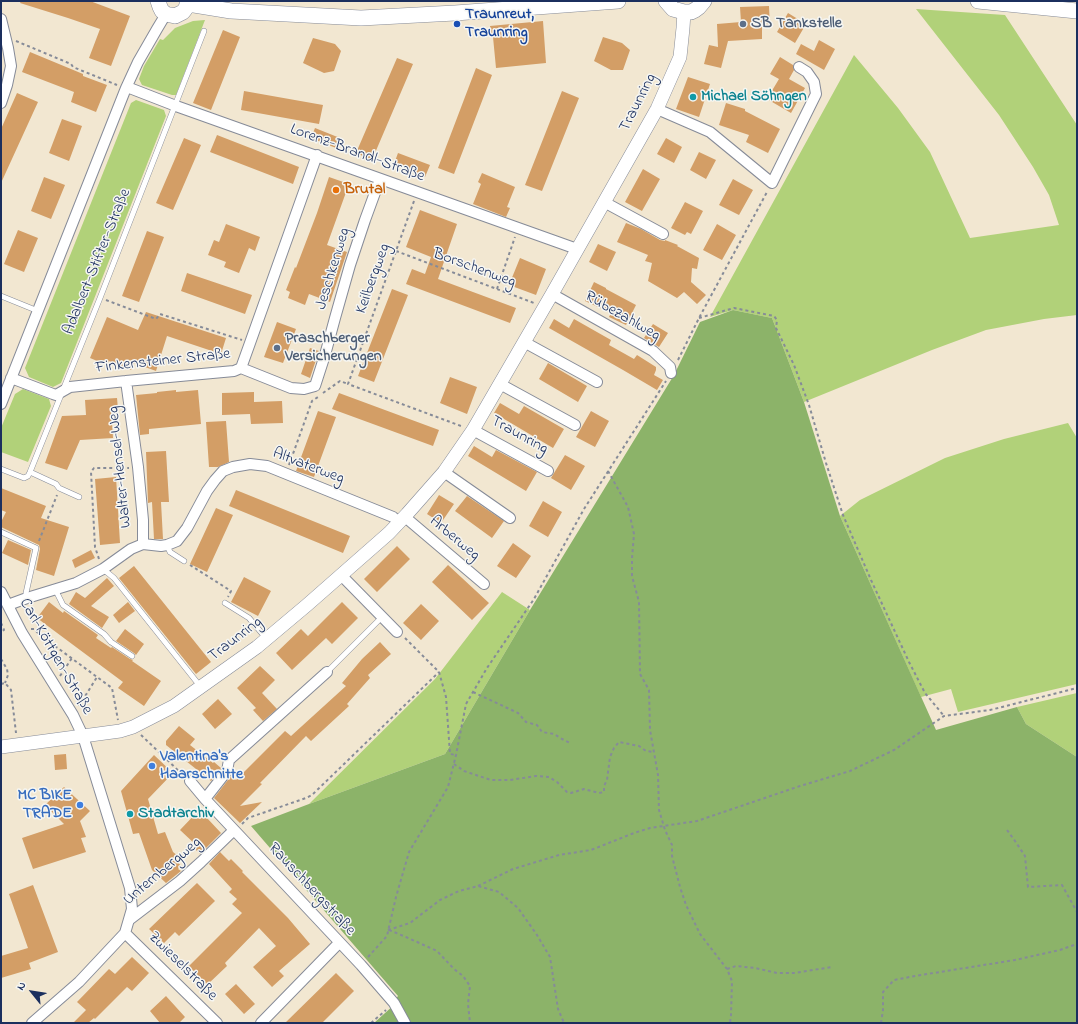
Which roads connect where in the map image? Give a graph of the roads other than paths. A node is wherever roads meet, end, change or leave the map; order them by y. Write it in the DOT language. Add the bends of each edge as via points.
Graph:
graph roads {
  1 [pos="158,1"];
  2 [pos="618,1"];
  3 [pos="666,1"];
  4 [pos="704,1"];
  5 [pos="978,1"];
  6 [pos="188,2"];
  7 [pos="1077,11"];
  8 [pos="684,12"];
  9 [pos="166,14"];
  10 [pos="1,19"];
  11 [pos="204,31"];
  12 [pos="799,67"];
  13 [pos="127,88"];
  14 [pos="1,103"];
  15 [pos="176,106"];
  16 [pos="656,109"];
  17 [pos="316,155"];
  18 [pos="380,179"];
  19 [pos="604,202"];
  20 [pos="663,234"];
  21 [pos="577,249"];
  22 [pos="552,294"];
  23 [pos="1,296"];
  24 [pos="38,310"];
  25 [pos="524,342"];
  26 [pos="240,368"];
  27 [pos="671,373"];
  28 [pos="11,378"];
  29 [pos="126,381"];
  30 [pos="597,382"];
  31 [pos="500,384"];
  32 [pos="63,390"];
  33 [pos="1,404"];
  34 [pos="576,425"];
  35 [pos="473,430"];
  36 [pos="1,469"];
  37 [pos="548,471"];
  38 [pos="30,472"];
  39 [pos="444,472"];
  40 [pos="79,496"];
  41 [pos="510,518"];
  42 [pos="402,520"];
  43 [pos="1,532"];
  44 [pos="143,544"];
  45 [pos="167,545"];
  46 [pos="184,561"];
  47 [pos="102,568"];
  48 [pos="341,575"];
  49 [pos="484,584"];
  50 [pos="54,589"];
  51 [pos="1,592"];
  52 [pos="27,598"];
  53 [pos="225,604"];
  54 [pos="8,605"];
  55 [pos="382,617"];
  56 [pos="397,632"];
  57 [pos="267,638"];
  58 [pos="132,656"];
  59 [pos="327,672"];
  60 [pos="201,687"];
  61 [pos="83,736"];
  62 [pos="1,747"];
  63 [pos="190,781"];
  64 [pos="205,799"];
  65 [pos="234,830"];
  66 [pos="129,920"];
  67 [pos="125,933"];
  68 [pos="339,943"];
  69 [pos="32,1023"];
  70 [pos="217,1023"];
  71 [pos="260,1023"];
  72 [pos="405,1023"];
  1 -- 9 [label="main road"];
  2 -- 6 [label="main road" via="361,18 231,11"];
  3 -- 8 [label="main road" via="673,8"];
  4 -- 8 [label="main road" via="696,10"];
  5 -- 7 [label="main road"];
  6 -- 9 [label="main road" via="180,14"];
  8 -- 16 [label="street, Traunring" via="680,57"];
  9 -- 13 [label="street" via="138,62"];
  10 -- 14 [label="street" via="10,66"];
  11 -- 15 [label="lane, Adalbert-Stifter-Straße"];
  12 -- 16 [label="street" via="807,72 814,82 816,94 772,183 710,132"];
  13 -- 15 [label="street, Lorenz-Brandl-Straße"];
  13 -- 24 [label="street"];
  15 -- 17 [label="street, Lorenz-Brandl-Straße"];
  15 -- 32 [label="lane, Adalbert-Stifter-Straße"];
  16 -- 19 [label="street, Traunring"];
  17 -- 18 [label="street, Lorenz-Brandl-Straße"];
  17 -- 26 [label="street, Finkensteiner Straße"];
  18 -- 21 [label="street, Lorenz-Brandl-Straße"];
  18 -- 26 [label="street, Jeschkenweg" via="350,265 315,386 304,389 291,388"];
  19 -- 20 [label="street"];
  19 -- 21 [label="street, Traunring"];
  21 -- 22 [label="street, Traunring"];
  22 -- 25 [label="street, Traunring"];
  22 -- 27 [label="street, Rübezahlweg" via="654,351 670,367"];
  23 -- 24 [label="lane"];
  24 -- 28 [label="street"];
  25 -- 30 [label="street"];
  25 -- 31 [label="street, Traunring"];
  26 -- 29 [label="street, Finkensteiner Straße" via="234,371"];
  28 -- 32 [label="street, Finkensteiner Straße" via="56,395"];
  28 -- 33 [label="street"];
  29 -- 32 [label="street, Finkensteiner Straße"];
  29 -- 44 [label="street, Walter-Hensel-Weg" via="138,468"];
  31 -- 34 [label="street"];
  31 -- 35 [label="street, Traunring"];
  32 -- 38 [label="lane, Adalbert-Stifter-Straße"];
  35 -- 37 [label="street, Traunring"];
  35 -- 39 [label="street, Traunring"];
  36 -- 38 [label="lane" via="24,478"];
  38 -- 40 [label="lane"];
  39 -- 41 [label="street"];
  39 -- 42 [label="street, Traunring"];
  42 -- 45 [label="street, Altvaterweg" via="267,466 250,464 233,467 215,480 187,528 177,541"];
  42 -- 48 [label="street, Traunring"];
  42 -- 49 [label="street, Arberweg"];
  43 -- 52 [label="lane" via="36,548"];
  44 -- 45 [label="street"];
  44 -- 47 [label="street, Walter-Hensel-Weg"];
  45 -- 46 [label="lane" via="170,552"];
  47 -- 50 [label="street, Walter-Hensel-Weg" via="76,582"];
  47 -- 60 [label="lane" via="114,578"];
  48 -- 55 [label="street"];
  48 -- 57 [label="street, Traunring"];
  50 -- 52 [label="street, Walter-Hensel-Weg"];
  50 -- 58 [label="lane" via="63,605"];
  51 -- 54 [label="street, Carl-Köttgen-Straße"];
  52 -- 54 [label="street, Walter-Hensel-Weg"];
  53 -- 57 [label="lane" via="249,618"];
  54 -- 61 [label="street, Carl-Köttgen-Straße"];
  55 -- 56 [label="street"];
  55 -- 59 [label="lane"];
  57 -- 60 [label="street, Traunring"];
  59 -- 64 [label="street" via="229,760 227,771"];
  60 -- 61 [label="street, Traunring" via="174,706 133,727"];
  61 -- 62 [label="street, Traunring"];
  61 -- 66 [label="street, Carl-Köttgen-Straße" via="130,888 132,909"];
  63 -- 64 [label="street, Rauschbergstraße"];
  64 -- 65 [label="street, Rauschbergstraße"];
  65 -- 66 [label="street, Unternbergweg" via="180,881"];
  65 -- 68 [label="street, Rauschbergstraße"];
  66 -- 67 [label="street, Carl-Köttgen-Straße"];
  67 -- 69 [label="street" via="79,982"];
  67 -- 70 [label="street, Zwieselstraße"];
  68 -- 71 [label="street"];
  68 -- 72 [label="street, Rauschbergstraße" via="394,1003"];
}
